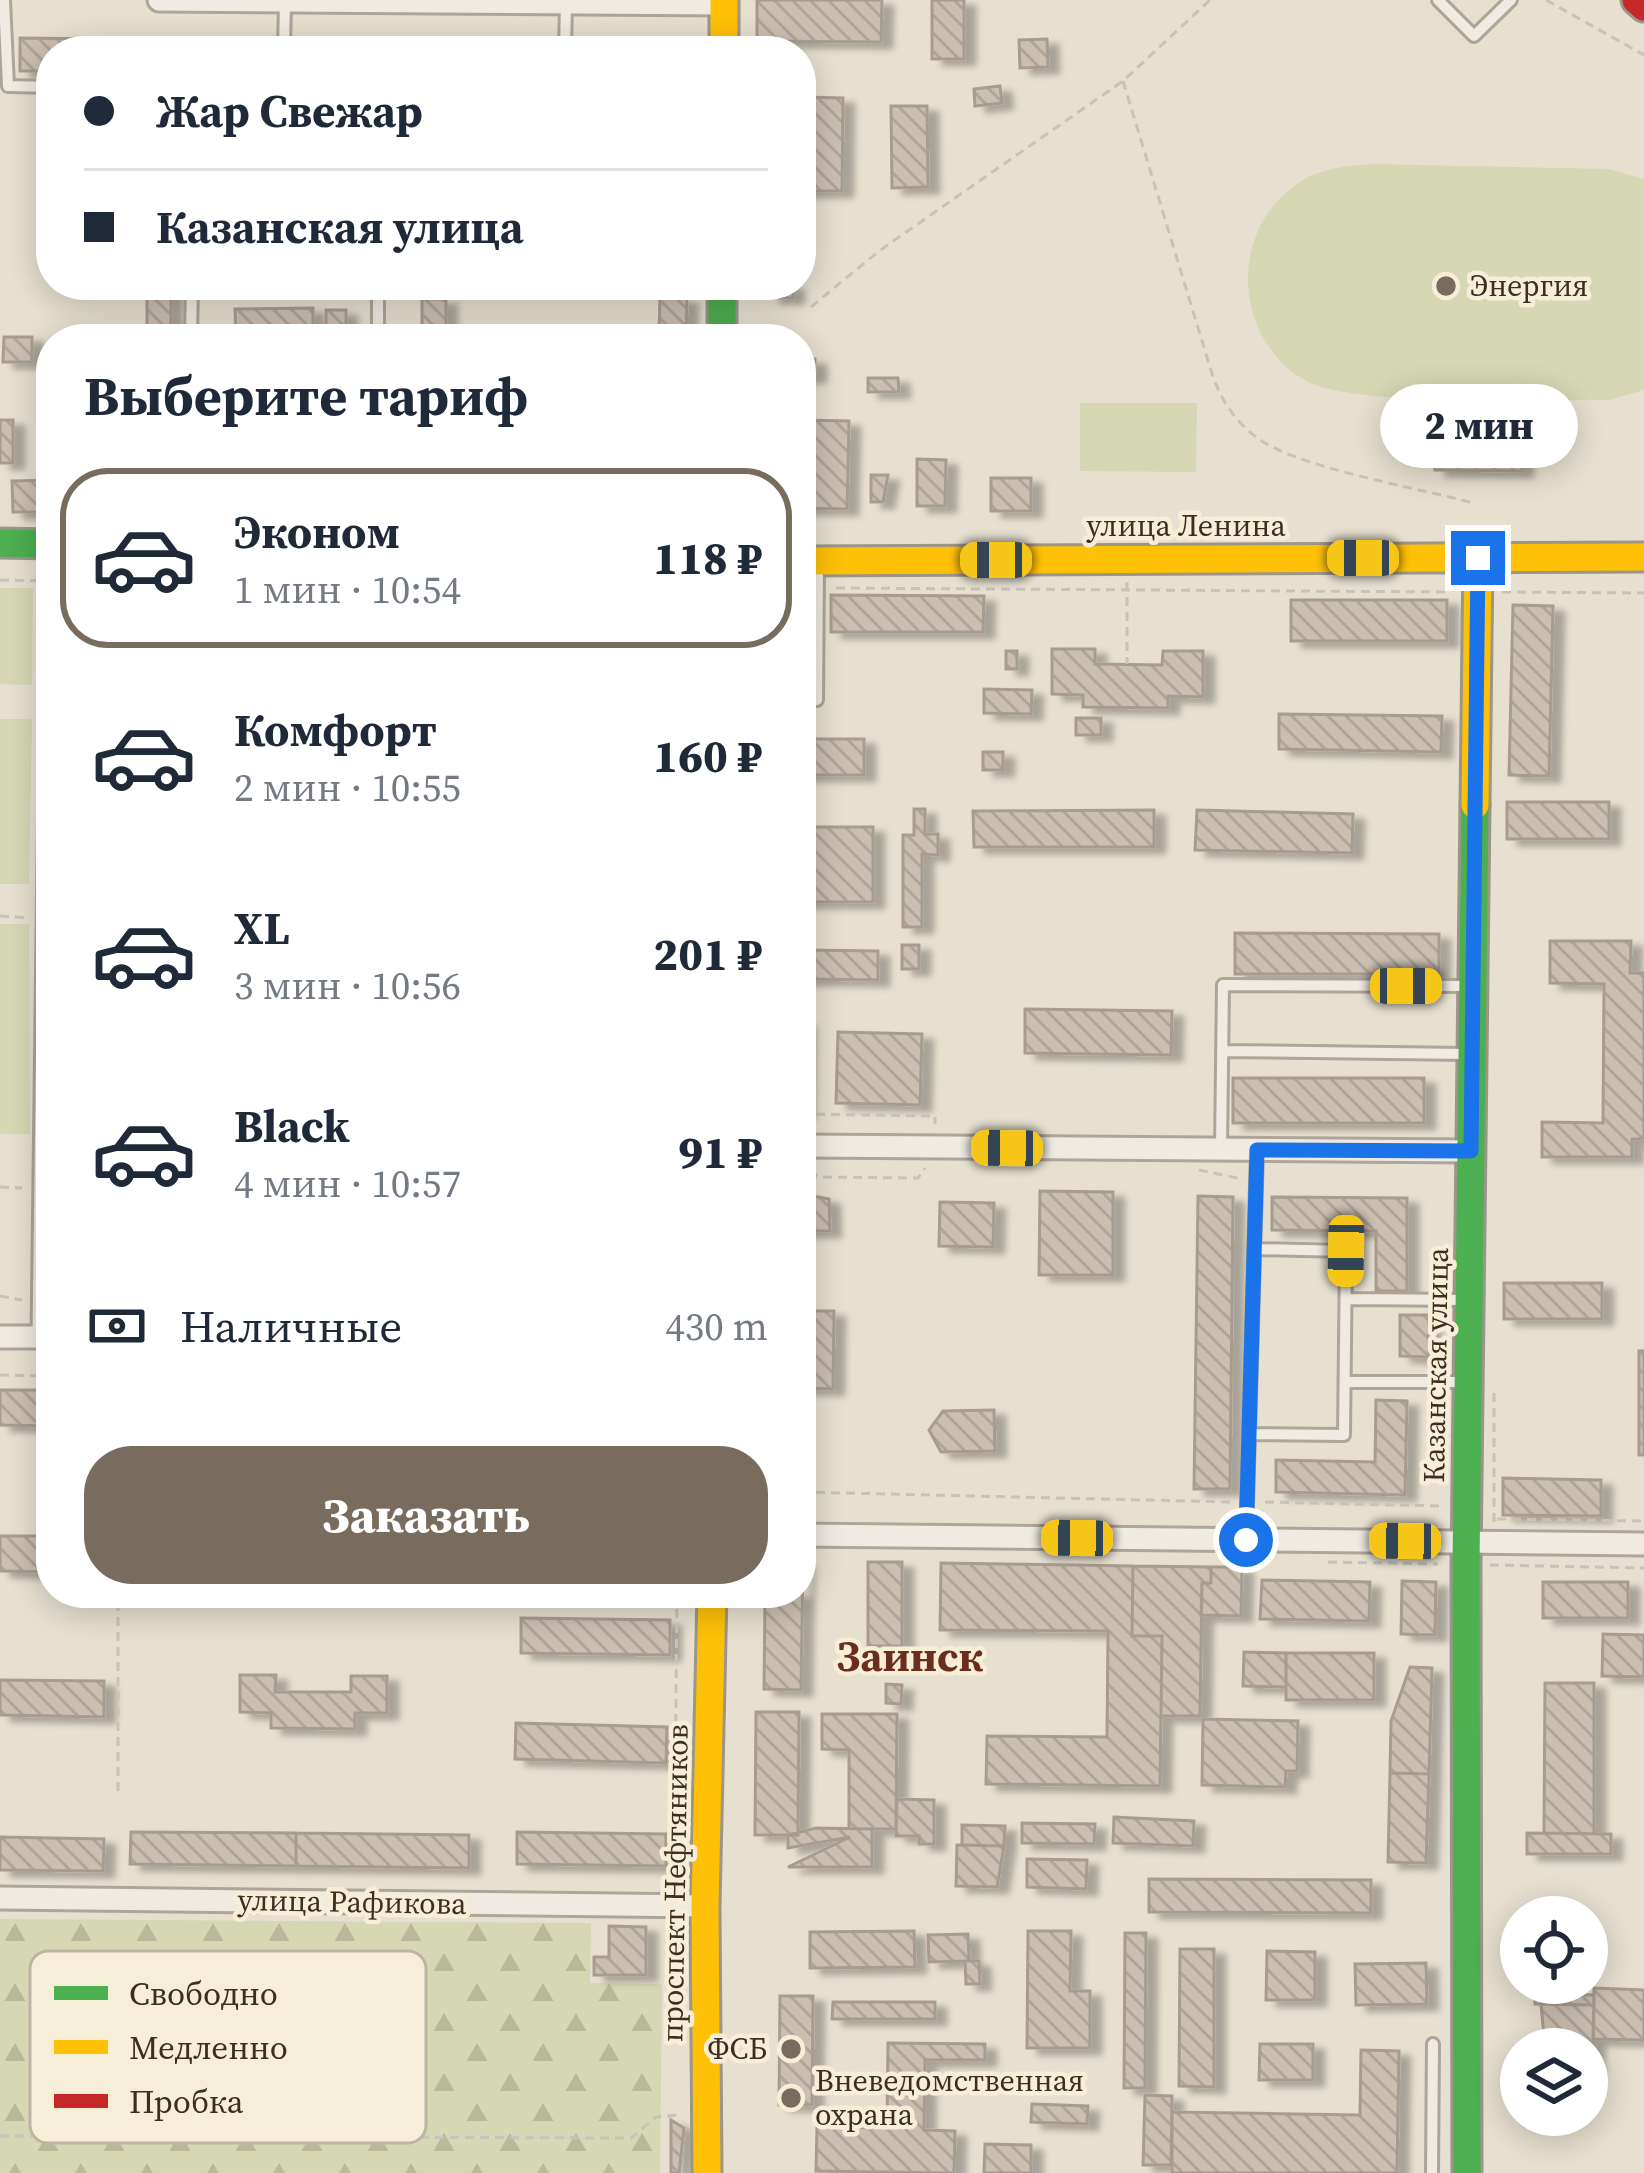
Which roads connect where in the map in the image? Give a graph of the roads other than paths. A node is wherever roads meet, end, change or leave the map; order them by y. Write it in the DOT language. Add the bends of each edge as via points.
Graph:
graph roads {
  1 [pos="4,0"];
  2 [pos="159,0"];
  3 [pos="1438,0"];
  4 [pos="1511,0"];
  5 [pos="1636,0"];
  6 [pos="285,1"];
  7 [pos="364,1"];
  8 [pos="724,2"];
  9 [pos="566,3"];
  10 [pos="1644,7"];
  11 [pos="284,36"];
  12 [pos="565,36"];
  13 [pos="724,36"];
  14 [pos="36,87"];
  15 [pos="0,543"];
  16 [pos="36,544"];
  17 [pos="1644,557"];
  18 [pos="1478,558"];
  19 [pos="816,570"];
  20 [pos="1473,986"];
  21 [pos="1222,1051"];
  22 [pos="1472,1054"];
  23 [pos="816,1146"];
  24 [pos="1221,1149"];
  25 [pos="1257,1150"];
  26 [pos="1471,1151"];
  27 [pos="1254,1249"];
  28 [pos="1346,1299"];
  29 [pos="1469,1300"];
  30 [pos="0,1336"];
  31 [pos="36,1337"];
  32 [pos="1345,1382"];
  33 [pos="1468,1382"];
  34 [pos="1249,1434"];
  35 [pos="816,1535"];
  36 [pos="1246,1540"];
  37 [pos="1467,1542"];
  38 [pos="1644,1544"];
  39 [pos="712,1608"];
  40 [pos="0,1898"];
  41 [pos="705,1906"];
  42 [pos="1433,2044"];
  43 [pos="707,2173"];
  44 [pos="1432,2173"];
  45 [pos="1467,2173"];
  1 -- 14 [label="lane" via="8,86"];
  2 -- 6 [label="street"];
  3 -- 4 [label="lane" via="1474,36"];
  5 -- 10 [label="street"];
  6 -- 7 [label="street"];
  6 -- 11 [label="lane"];
  7 -- 9 [label="street"];
  8 -- 9 [label="street"];
  8 -- 13 [label="street"];
  9 -- 12 [label="lane"];
  15 -- 16 [label="street"];
  17 -- 18 [label="street, улица Ленина"];
  18 -- 19 [label="street, улица Ленина"];
  18 -- 20 [label="street, Казанская улица"];
  20 -- 21 [label="lane" via="1223,985"];
  20 -- 22 [label="street, Казанская улица"];
  21 -- 22 [label="lane"];
  21 -- 24 [label="lane"];
  22 -- 26 [label="street, Казанская улица"];
  23 -- 24 [label="street"];
  24 -- 25 [label="street"];
  25 -- 26 [label="street"];
  25 -- 27 [label="lane"];
  26 -- 29 [label="street, Казанская улица"];
  27 -- 28 [label="lane" via="1346,1251"];
  27 -- 34 [label="lane"];
  28 -- 29 [label="lane"];
  28 -- 32 [label="lane"];
  29 -- 33 [label="street, Казанская улица"];
  30 -- 31 [label="street"];
  32 -- 33 [label="lane"];
  32 -- 34 [label="lane" via="1344,1435"];
  33 -- 37 [label="street, Казанская улица"];
  34 -- 36 [label="lane"];
  35 -- 36 [label="street"];
  36 -- 37 [label="street"];
  37 -- 38 [label="street"];
  37 -- 45 [label="street, Казанская улица"];
  39 -- 41 [label="street, проспект Нефтяников"];
  40 -- 41 [label="street, улица Рафикова"];
  41 -- 43 [label="street, проспект Нефтяников"];
  42 -- 44 [label="lane"];
}
